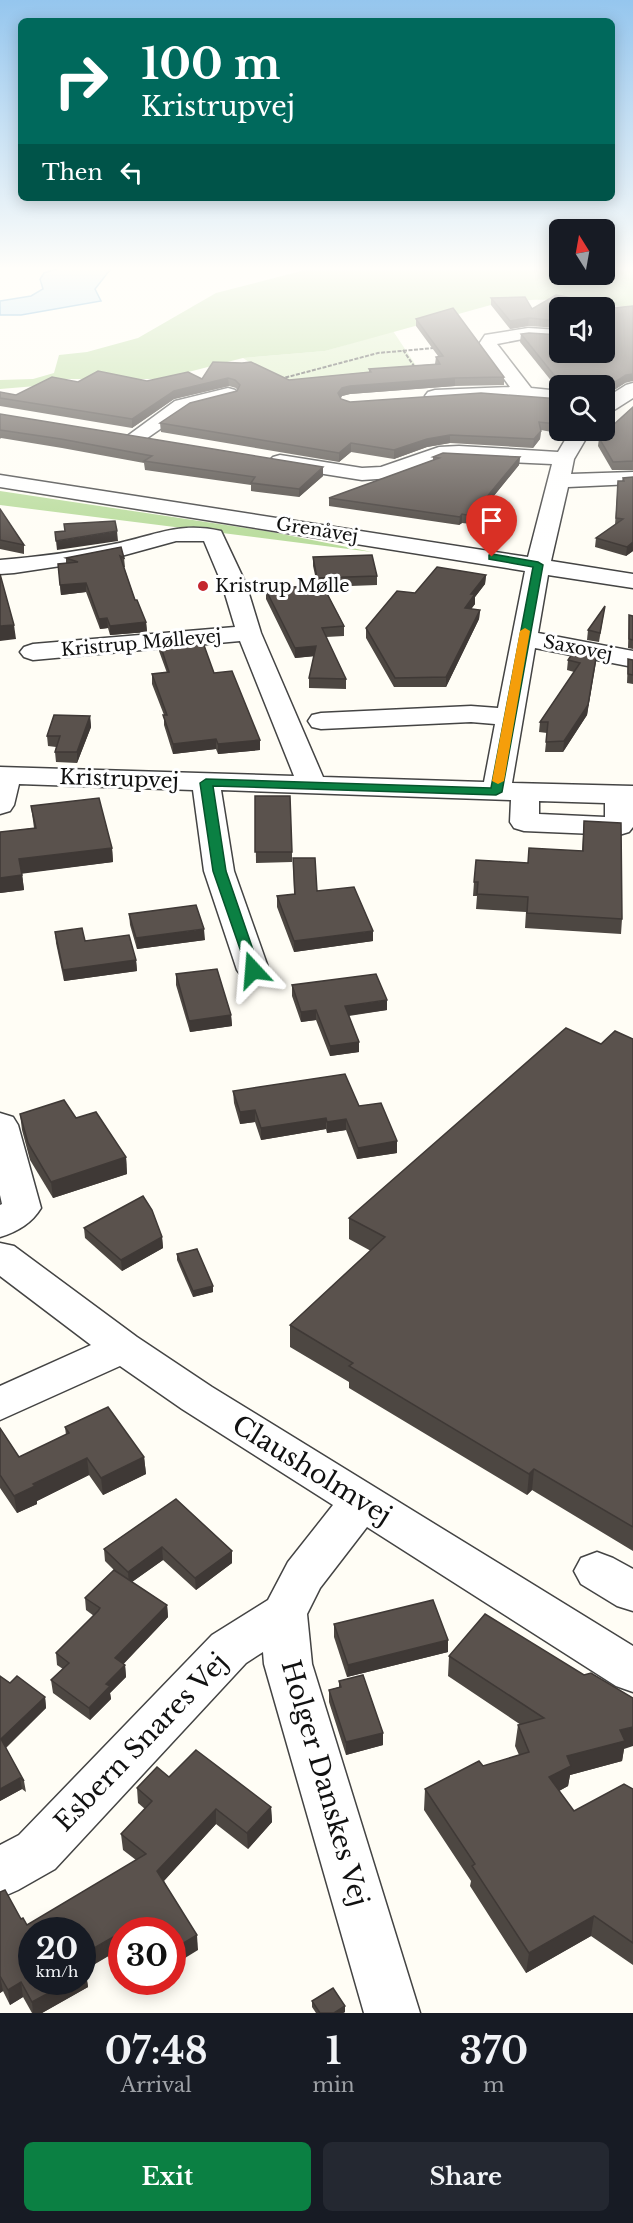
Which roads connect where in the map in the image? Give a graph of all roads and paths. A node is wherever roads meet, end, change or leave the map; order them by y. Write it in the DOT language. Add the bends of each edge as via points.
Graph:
graph roads {
  1 [pos="352,360"];
  2 [pos="410,360"];
  3 [pos="500,360"];
  4 [pos="278,380"];
  5 [pos="633,389"];
  6 [pos="525,393"];
  7 [pos="228,394"];
  8 [pos="434,396"];
  9 [pos="549,396"];
  10 [pos="413,398"];
  11 [pos="615,401"];
  12 [pos="114,434"];
  13 [pos="136,437"];
  14 [pos="159,441"];
  15 [pos="575,441"];
  16 [pos="260,458"];
  17 [pos="564,459"];
  18 [pos="633,478"];
  19 [pos="0,481"];
  20 [pos="558,481"];
  21 [pos="538,565"];
  22 [pos="0,567"];
  23 [pos="633,581"];
  24 [pos="249,633"];
  25 [pos="524,638"];
  26 [pos="33,652"];
  27 [pos="633,658"];
  28 [pos="510,717"];
  29 [pos="321,721"];
  30 [pos="3,775"];
  31 [pos="206,783"];
  32 [pos="312,785"];
  33 [pos="496,792"];
  34 [pos="626,795"];
  35 [pos="0,806"];
  36 [pos="253,970"];
  37 [pos="0,1125"];
  38 [pos="0,1224"];
  39 [pos="0,1256"];
  40 [pos="123,1348"];
  41 [pos="0,1404"];
  42 [pos="361,1501"];
  43 [pos="284,1614"];
  44 [pos="633,1671"];
  45 [pos="0,1873"];
  46 [pos="392,2013"];
  1 -- 4 [label="path"];
  2 -- 8 [label="path"];
  3 -- 6 [label="street"];
  5 -- 11 [label="street"];
  6 -- 8 [label="street"];
  6 -- 9 [label="street"];
  7 -- 13 [label="street" via="182,405"];
  8 -- 10 [label="street"];
  12 -- 13 [label="street"];
  13 -- 14 [label="street"];
  15 -- 17 [label="street"];
  16 -- 17 [label="street" via="362,474 384,473 439,453"];
  17 -- 20 [label="street"];
  18 -- 20 [label="street"];
  19 -- 21 [label="street, Grenåvej"];
  20 -- 21 [label="street"];
  21 -- 23 [label="street, Grenåvej"];
  21 -- 25 [label="street"];
  22 -- 24 [label="street, Kristrup Møllevej" via="114,551 181,535 207,534 213,536 234,584"];
  24 -- 26 [label="street, Kristrup Møllevej"];
  24 -- 32 [label="street, Kristrup Møllevej"];
  25 -- 27 [label="street, Saxovej"];
  25 -- 28 [label="street"];
  28 -- 29 [label="street" via="471,714"];
  28 -- 33 [label="street"];
  30 -- 31 [label="street, Kristrupvej"];
  30 -- 35 [label="street"];
  31 -- 32 [label="street, Kristrupvej"];
  31 -- 36 [label="street" via="219,871"];
  32 -- 33 [label="street, Kristrupvej"];
  33 -- 34 [label="street, Kristrupvej" via="525,792 524,822 619,826"];
  37 -- 38 [label="street" via="22,1208"];
  39 -- 40 [label="street, Clausholmvej"];
  40 -- 41 [label="street"];
  40 -- 42 [label="street, Clausholmvej"];
  42 -- 43 [label="street" via="304,1575"];
  42 -- 44 [label="street, Clausholmvej"];
  43 -- 45 [label="street, Esbern Snares Vej" via="229,1649 37,1852"];
  43 -- 46 [label="street, Holger Danskes Vej" via="288,1664"];
}
